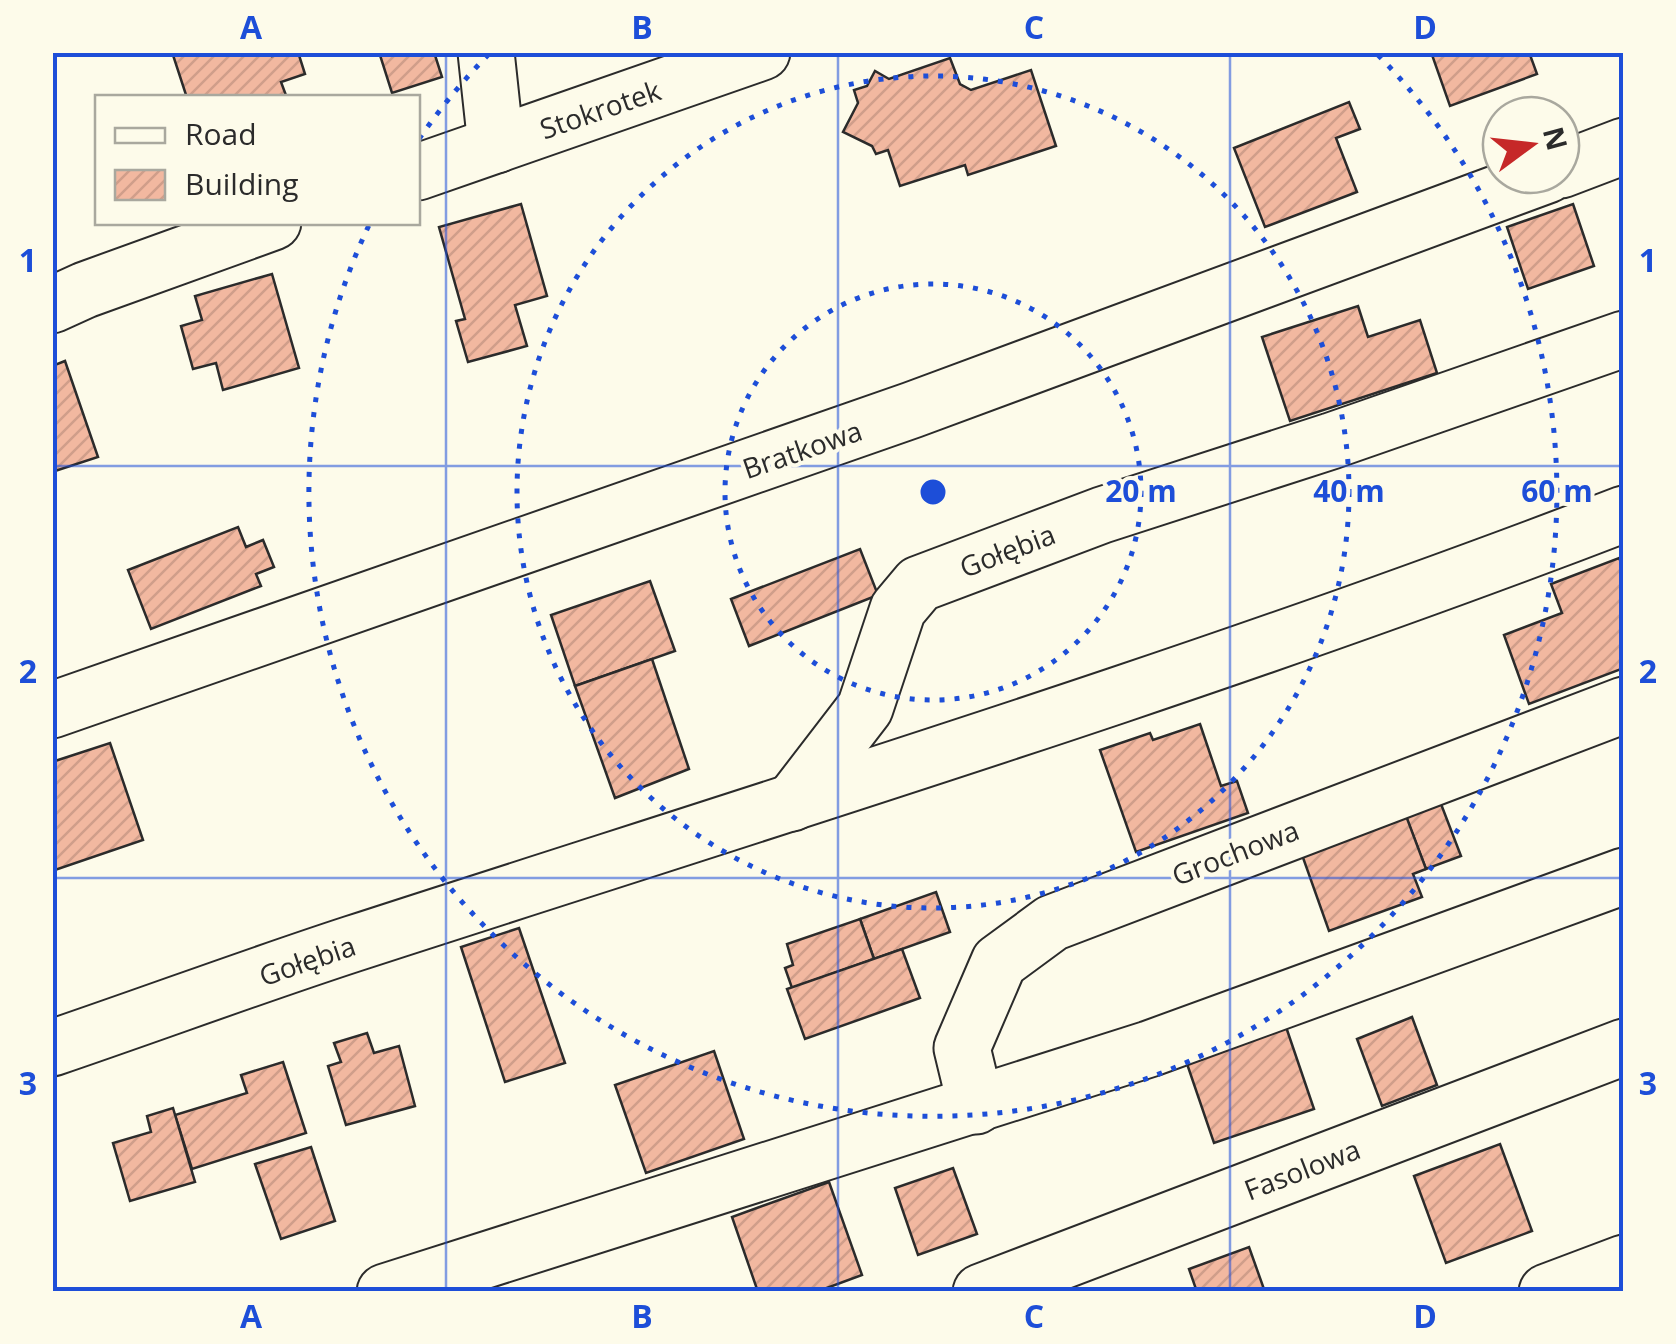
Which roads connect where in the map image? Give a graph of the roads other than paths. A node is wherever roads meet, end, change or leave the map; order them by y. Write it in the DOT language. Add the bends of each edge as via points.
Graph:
graph roads {
  1 [pos="486,52"];
  2 [pos="762,52"];
  3 [pos="496,145"];
  4 [pos="1624,146"];
  5 [pos="1581,162"];
  6 [pos="420,171"];
  7 [pos="1494,195"];
  8 [pos="265,225"];
  9 [pos="52,304"];
  10 [pos="1624,339"];
  11 [pos="1624,514"];
  12 [pos="1624,705"];
  13 [pos="52,710"];
  14 [pos="792,804"];
  15 [pos="1624,876"];
  16 [pos="1624,1047"];
  17 [pos="52,1048"];
  18 [pos="976,1106"];
  19 [pos="1624,1263"];
  20 [pos="385,1292"];
  21 [pos="981,1292"];
  22 [pos="1547,1292"];
  1 -- 3 [label="street"];
  2 -- 3 [label="street, Stokrotek"];
  3 -- 6 [label="street, Stokrotek"];
  4 -- 5 [label="street"];
  7 -- 13 [label="street, Bratkowa" via="912,410"];
  8 -- 9 [label="street"];
  10 -- 14 [label="street, Gołębia" via="919,584 898,608 864,708"];
  11 -- 14 [label="street, Gołębia"];
  12 -- 18 [label="street, Grochowa" via="1052,923 999,962 962,1048"];
  14 -- 17 [label="street, Gołębia"];
  15 -- 18 [label="street"];
  16 -- 21 [label="street, Fasolowa"];
  18 -- 20 [label="street"];
  19 -- 22 [label="street"];
}
